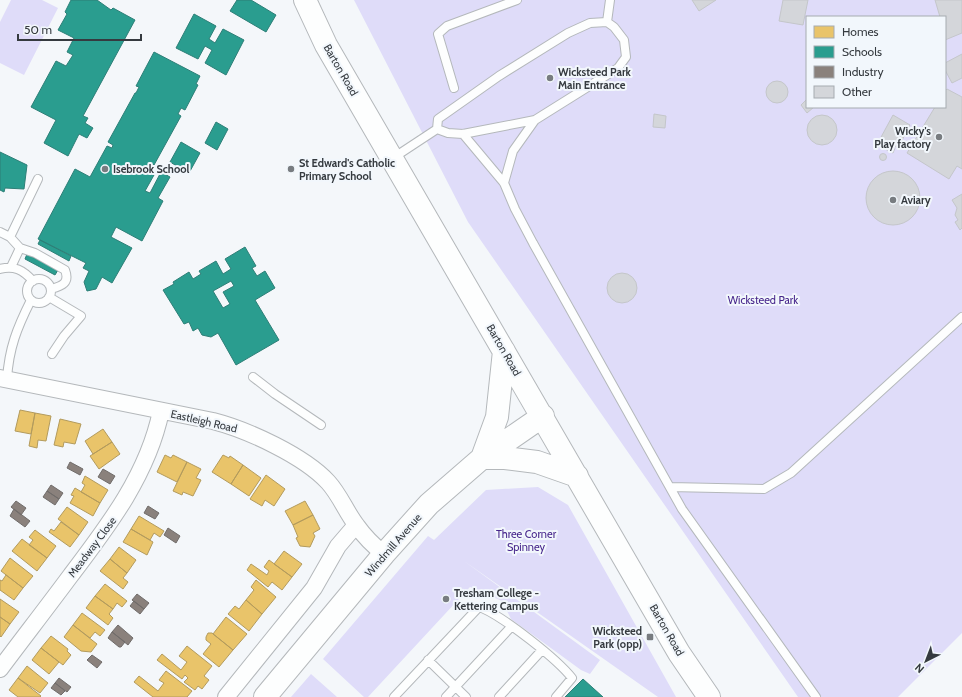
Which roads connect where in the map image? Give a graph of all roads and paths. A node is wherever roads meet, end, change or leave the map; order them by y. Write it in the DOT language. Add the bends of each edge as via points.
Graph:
graph roads {
  1 [pos="305,0"];
  2 [pos="517,0"];
  3 [pos="610,0"];
  4 [pos="607,22"];
  5 [pos="454,88"];
  6 [pos="535,120"];
  7 [pos="436,129"];
  8 [pos="463,134"];
  9 [pos="393,158"];
  10 [pos="38,178"];
  11 [pos="504,183"];
  12 [pos="0,232"];
  13 [pos="10,237"];
  14 [pos="20,248"];
  15 [pos="11,267"];
  16 [pos="0,269"];
  17 [pos="32,280"];
  18 [pos="50,293"];
  19 [pos="32,300"];
  20 [pos="962,317"];
  21 [pos="504,351"];
  22 [pos="52,354"];
  23 [pos="253,377"];
  24 [pos="3,379"];
  25 [pos="161,412"];
  26 [pos="543,416"];
  27 [pos="321,425"];
  28 [pos="482,458"];
  29 [pos="577,476"];
  30 [pos="670,487"];
  31 [pos="356,525"];
  32 [pos="384,554"];
  33 [pos="511,627"];
  34 [pos="542,650"];
  35 [pos="428,660"];
  36 [pos="0,669"];
  37 [pos="456,687"];
  38 [pos="226,697"];
  39 [pos="265,697"];
  40 [pos="394,697"];
  41 [pos="446,697"];
  42 [pos="466,697"];
  43 [pos="499,697"];
  44 [pos="556,697"];
  45 [pos="709,697"];
  46 [pos="816,697"];
  1 -- 9 [label="main road, Barton Road" via="326,45"];
  2 -- 5 [label="lane" via="447,26 438,34"];
  3 -- 4 [label="lane"];
  4 -- 6 [label="lane" via="624,40 626,57 618,68"];
  4 -- 7 [label="lane" via="590,23 568,33 499,76 438,119"];
  6 -- 8 [label="lane"];
  6 -- 11 [label="lane" via="513,151"];
  7 -- 8 [label="lane"];
  7 -- 9 [label="lane"];
  8 -- 11 [label="lane"];
  9 -- 21 [label="main road, Barton Road"];
  10 -- 13 [label="lane"];
  11 -- 30 [label="lane" via="533,243"];
  12 -- 13 [label="lane"];
  13 -- 14 [label="lane"];
  14 -- 15 [label="lane"];
  14 -- 18 [label="lane" via="35,253 65,270 65,283"];
  15 -- 16 [label="lane"];
  15 -- 17 [label="lane" via="18,268"];
  17 -- 18 [label="lane" via="44,280 48,283"];
  17 -- 19 [label="lane" via="27,292"];
  18 -- 19 [label="lane" via="41,302"];
  18 -- 22 [label="lane" via="81,316"];
  19 -- 24 [label="lane" via="16,331"];
  20 -- 30 [label="lane" via="791,473 764,489"];
  21 -- 26 [label="main road, Barton Road"];
  21 -- 28 [label="main road" via="497,416"];
  23 -- 27 [label="lane"];
  24 -- 25 [label="street, Eastleigh Road"];
  25 -- 31 [label="street, Eastleigh Road" via="233,426 268,442 312,468 328,482"];
  25 -- 36 [label="street, Meadway Close" via="152,443 138,476 118,511"];
  26 -- 28 [label="main road, Windmill Avenue"];
  26 -- 29 [label="main road, Barton Road"];
  28 -- 29 [label="main road" via="538,462"];
  28 -- 32 [label="main road, Windmill Avenue" via="429,504"];
  29 -- 45 [label="main road, Barton Road" via="679,652"];
  30 -- 46 [label="lane" via="682,509"];
  31 -- 32 [label="street, Eastleigh Road"];
  31 -- 38 [label="street" via="338,546 314,588"];
  32 -- 39 [label="main road, Windmill Avenue"];
  33 -- 34 [label="lane"];
  33 -- 35 [label="lane" via="488,610 478,608"];
  33 -- 37 [label="lane"];
  34 -- 43 [label="lane"];
  34 -- 44 [label="lane" via="572,678"];
  35 -- 37 [label="lane"];
  35 -- 40 [label="lane"];
  37 -- 41 [label="lane"];
  37 -- 42 [label="lane"];
}
